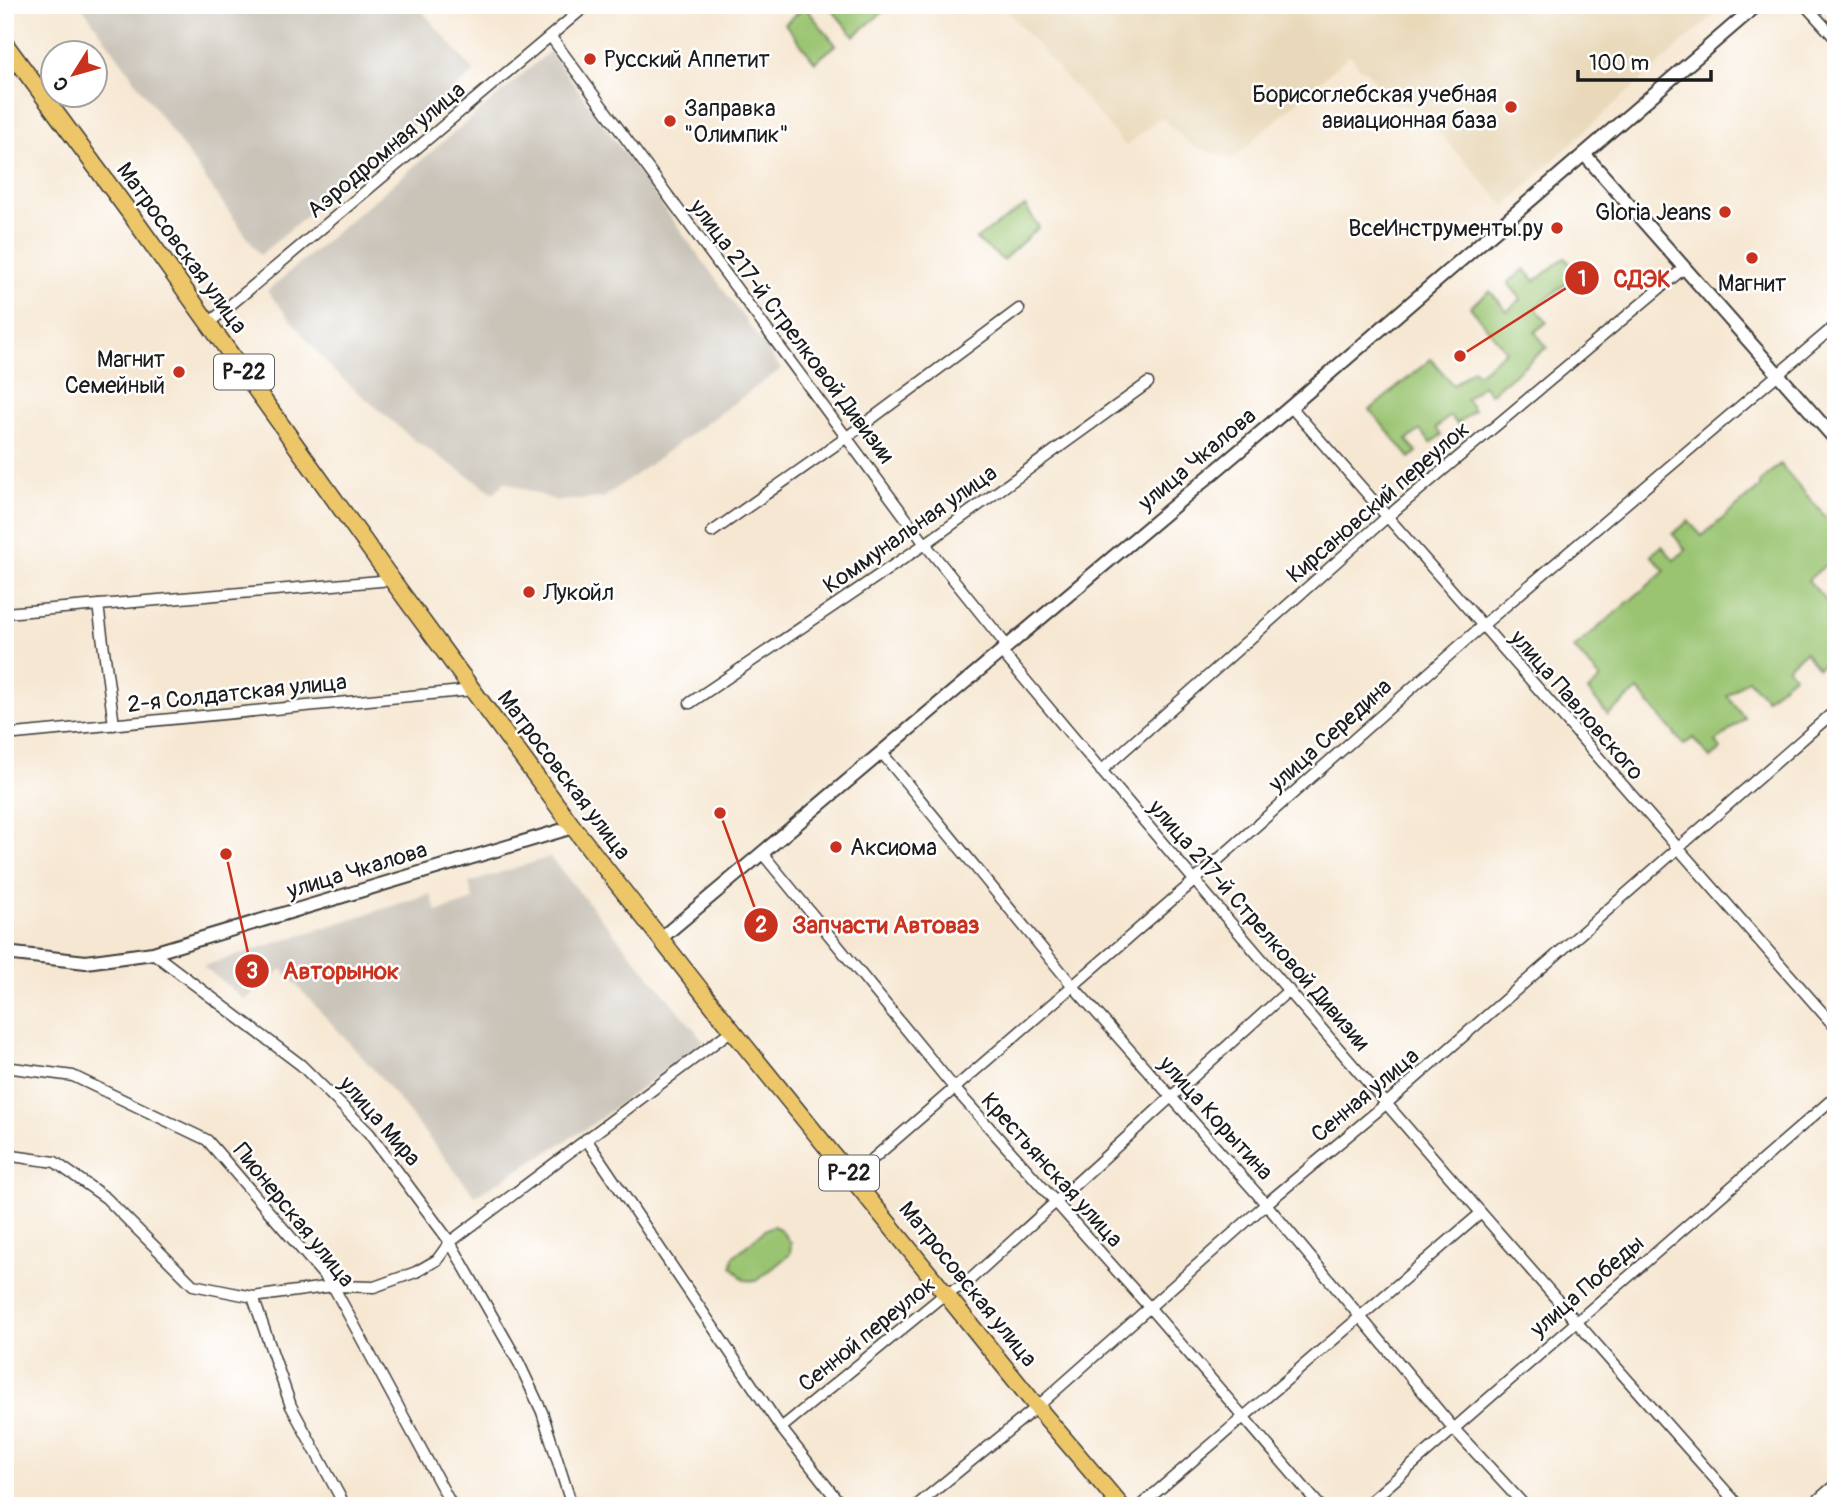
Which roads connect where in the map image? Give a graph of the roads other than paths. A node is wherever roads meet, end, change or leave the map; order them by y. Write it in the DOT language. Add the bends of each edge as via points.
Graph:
graph roads {
  1 [pos="587,5"];
  2 [pos="1757,5"];
  3 [pos="1805,5"];
  4 [pos="551,37"];
  5 [pos="1836,39"];
  6 [pos="5,44"];
  7 [pos="1585,155"];
  8 [pos="1684,268"];
  9 [pos="1019,310"];
  10 [pos="209,323"];
  11 [pos="1836,325"];
  12 [pos="1779,375"];
  13 [pos="1148,383"];
  14 [pos="1291,407"];
  15 [pos="848,437"];
  16 [pos="1836,440"];
  17 [pos="1387,517"];
  18 [pos="712,531"];
  19 [pos="925,544"];
  20 [pos="392,580"];
  21 [pos="98,605"];
  22 [pos="5,613"];
  23 [pos="1483,625"];
  24 [pos="1004,649"];
  25 [pos="473,690"];
  26 [pos="690,703"];
  27 [pos="1836,710"];
  28 [pos="114,725"];
  29 [pos="5,735"];
  30 [pos="882,753"];
  31 [pos="1101,771"];
  32 [pos="573,827"];
  33 [pos="1677,850"];
  34 [pos="762,853"];
  35 [pos="1194,881"];
  36 [pos="660,939"];
  37 [pos="5,953"];
  38 [pos="153,953"];
  39 [pos="1072,985"];
  40 [pos="1289,990"];
  41 [pos="1836,1028"];
  42 [pos="732,1030"];
  43 [pos="5,1067"];
  44 [pos="955,1089"];
  45 [pos="1836,1096"];
  46 [pos="1170,1097"];
  47 [pos="1387,1102"];
  48 [pos="586,1139"];
  49 [pos="5,1156"];
  50 [pos="852,1177"];
  51 [pos="1053,1201"];
  52 [pos="1266,1204"];
  53 [pos="1481,1213"];
  54 [pos="450,1242"];
  55 [pos="333,1286"];
  56 [pos="946,1293"];
  57 [pos="253,1297"];
  58 [pos="1149,1307"];
  59 [pos="1359,1316"];
  60 [pos="1575,1321"];
  61 [pos="1037,1406"];
  62 [pos="1244,1418"];
  63 [pos="781,1428"];
  64 [pos="1454,1429"];
  65 [pos="1836,1484"];
  66 [pos="345,1506"];
  67 [pos="452,1506"];
  68 [pos="572,1506"];
  69 [pos="842,1506"];
  70 [pos="916,1506"];
  71 [pos="1121,1506"];
  72 [pos="1140,1506"];
  73 [pos="1320,1506"];
  74 [pos="1365,1506"];
  75 [pos="1525,1506"];
  76 [pos="1739,1506"];
  77 [pos="1811,1506"];
  1 -- 4 [label="street, Аэродромная улица"];
  2 -- 7 [label="street, улица Чкалова"];
  3 -- 5 [label="street"];
  4 -- 10 [label="street, Аэродромная улица"];
  4 -- 15 [label="street, улица 217-й Стрелковой Дивизии"];
  6 -- 10 [label="highway, Матросовская улица / Р-22"];
  7 -- 8 [label="street"];
  7 -- 14 [label="street, улица Чкалова"];
  8 -- 12 [label="street"];
  8 -- 17 [label="street, Кирсановский переулок"];
  9 -- 15 [label="street"];
  10 -- 20 [label="highway, Матросовская улица / Р-22"];
  11 -- 12 [label="street, улица Середина"];
  12 -- 16 [label="street"];
  12 -- 23 [label="street, улица Середина"];
  13 -- 19 [label="street, Коммунальная улица"];
  14 -- 17 [label="street, улица Павловского"];
  14 -- 24 [label="street, улица Чкалова"];
  15 -- 18 [label="street"];
  15 -- 19 [label="street, улица 217-й Стрелковой Дивизии"];
  17 -- 23 [label="street, улица Павловского"];
  17 -- 31 [label="street, Кирсановский переулок"];
  19 -- 24 [label="street, улица 217-й Стрелковой Дивизии"];
  19 -- 26 [label="street, Коммунальная улица"];
  20 -- 21 [label="street"];
  20 -- 25 [label="highway, Матросовская улица / Р-22"];
  21 -- 22 [label="street"];
  21 -- 28 [label="street"];
  23 -- 33 [label="street, улица Павловского"];
  23 -- 35 [label="street, улица Середина"];
  24 -- 30 [label="street, улица Чкалова"];
  24 -- 31 [label="street, улица 217-й Стрелковой Дивизии"];
  25 -- 28 [label="street, 2-я Солдатская улица"];
  25 -- 32 [label="highway, Матросовская улица / Р-22"];
  27 -- 33 [label="street, Сенная улица"];
  28 -- 29 [label="street, 2-я Солдатская улица"];
  30 -- 34 [label="street, улица Чкалова"];
  30 -- 39 [label="street, улица Корытина"];
  31 -- 35 [label="street, улица 217-й Стрелковой Дивизии"];
  32 -- 36 [label="highway, Матросовская улица / Р-22"];
  32 -- 38 [label="street, улица Чкалова"];
  33 -- 41 [label="street, улица Павловского"];
  33 -- 47 [label="street, Сенная улица"];
  34 -- 36 [label="street, улица Чкалова"];
  34 -- 44 [label="street, Крестьянская улица"];
  35 -- 39 [label="street, улица Середина"];
  35 -- 40 [label="street, улица 217-й Стрелковой Дивизии"];
  36 -- 42 [label="highway, Матросовская улица / Р-22"];
  37 -- 38 [label="street" via="86,962"];
  38 -- 54 [label="street, улица Мира" via="301,1065 369,1133"];
  39 -- 44 [label="street, улица Середина"];
  39 -- 46 [label="street, улица Корытина"];
  40 -- 46 [label="street, Сенной переулок"];
  40 -- 47 [label="street, улица 217-й Стрелковой Дивизии"];
  42 -- 48 [label="street"];
  42 -- 50 [label="highway, Матросовская улица / Р-22"];
  43 -- 55 [label="street, Пионерская улица" via="73,1076 207,1140"];
  44 -- 50 [label="street, улица Середина"];
  44 -- 51 [label="street, Крестьянская улица"];
  45 -- 60 [label="street, улица Победы"];
  46 -- 51 [label="street, Сенной переулок"];
  46 -- 52 [label="street, улица Корытина"];
  47 -- 52 [label="street, Сенная улица"];
  47 -- 53 [label="street, улица 217-й Стрелковой Дивизии"];
  48 -- 54 [label="street"];
  48 -- 63 [label="street"];
  49 -- 57 [label="street" via="55,1162 106,1198 193,1284"];
  50 -- 56 [label="highway, Матросовская улица / Р-22"];
  51 -- 56 [label="street, Сенной переулок" via="963,1286"];
  51 -- 58 [label="street, Крестьянская улица"];
  52 -- 58 [label="street, Сенная улица"];
  52 -- 59 [label="street, улица Корытина"];
  53 -- 59 [label="street"];
  53 -- 60 [label="street, улица 217-й Стрелковой Дивизии"];
  54 -- 55 [label="street" via="437,1260 416,1272 374,1287"];
  54 -- 68 [label="street, улица Мира" via="542,1412"];
  55 -- 57 [label="street"];
  55 -- 67 [label="street, Пионерская улица"];
  56 -- 61 [label="highway, Матросовская улица / Р-22"];
  56 -- 63 [label="street, Сенной переулок"];
  57 -- 66 [label="street" via="291,1406"];
  58 -- 61 [label="street, Сенная улица"];
  58 -- 62 [label="street, Крестьянская улица"];
  59 -- 62 [label="street"];
  59 -- 64 [label="street, улица Корытина"];
  60 -- 64 [label="street, улица Победы"];
  60 -- 76 [label="street, улица 217-й Стрелковой Дивизии"];
  61 -- 70 [label="street, Сенная улица"];
  61 -- 71 [label="highway, Матросовская улица / Р-22"];
  62 -- 72 [label="street"];
  62 -- 73 [label="street, Крестьянская улица"];
  63 -- 69 [label="street"];
  64 -- 74 [label="street, улица Победы"];
  64 -- 75 [label="street, улица Корытина"];
  65 -- 77 [label="street"];
}
